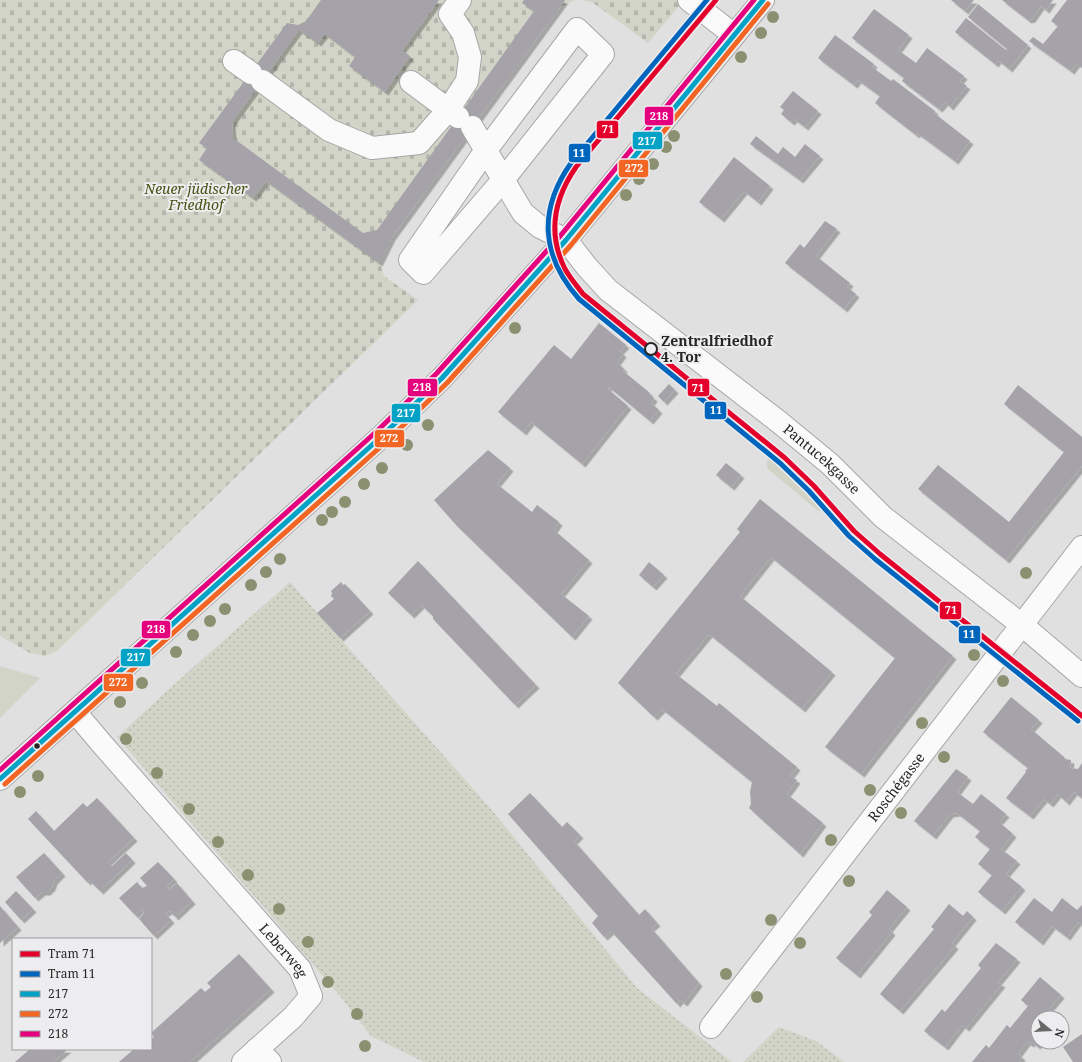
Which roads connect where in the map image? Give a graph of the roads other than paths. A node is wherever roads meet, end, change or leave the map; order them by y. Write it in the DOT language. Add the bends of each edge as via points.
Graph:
graph roads {
  1 [pos="460,0"];
  2 [pos="689,0"];
  3 [pos="763,0"];
  4 [pos="734,35"];
  5 [pos="249,71"];
  6 [pos="411,82"];
  7 [pos="459,118"];
  8 [pos="486,150"];
  9 [pos="503,180"];
  10 [pos="566,240"];
  11 [pos="1082,547"];
  12 [pos="1022,625"];
  13 [pos="1082,676"];
  14 [pos="75,712"];
  15 [pos="0,779"];
  16 [pos="711,1028"];
  17 [pos="257,1058"];
  1 -- 7 [label="street" via="450,14 463,33 470,57"];
  2 -- 4 [label="street"];
  3 -- 4 [label="street"];
  4 -- 10 [label="street"];
  5 -- 7 [label="street" via="328,130 372,148 419,143"];
  6 -- 7 [label="street"];
  7 -- 8 [label="street"];
  8 -- 9 [label="street"];
  8 -- 9 [label="street" via="410,260 423,273"];
  8 -- 9 [label="street" via="576,29 603,54"];
  9 -- 10 [label="street" via="523,213"];
  10 -- 12 [label="street, Pantucekgasse" via="608,290 779,422 830,464 883,516"];
  10 -- 14 [label="street" via="442,378 382,436"];
  11 -- 12 [label="street, Roschégasse"];
  12 -- 13 [label="street, Pantucekgasse"];
  12 -- 16 [label="street, Roschégasse"];
  14 -- 15 [label="street"];
  14 -- 17 [label="street, Leberweg" via="300,969 311,996"];
}
